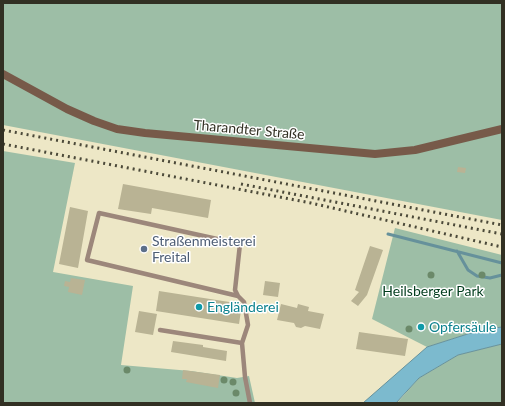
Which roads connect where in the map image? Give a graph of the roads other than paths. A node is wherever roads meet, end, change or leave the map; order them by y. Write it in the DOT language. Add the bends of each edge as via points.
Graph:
graph roads {
  1 [pos="3,74"];
  2 [pos="502,129"];
  3 [pos="238,296"];
  4 [pos="160,330"];
  5 [pos="242,343"];
  6 [pos="250,403"];
  1 -- 2 [label="main road, Tharandter Straße" via="94,122 145,133 375,154 415,150"];
  3 -- 3 [label="lane" via="87,260 99,213 240,244 234,290"];
  3 -- 5 [label="lane" via="244,302 248,325"];
  4 -- 5 [label="lane"];
  5 -- 6 [label="lane"];
}
